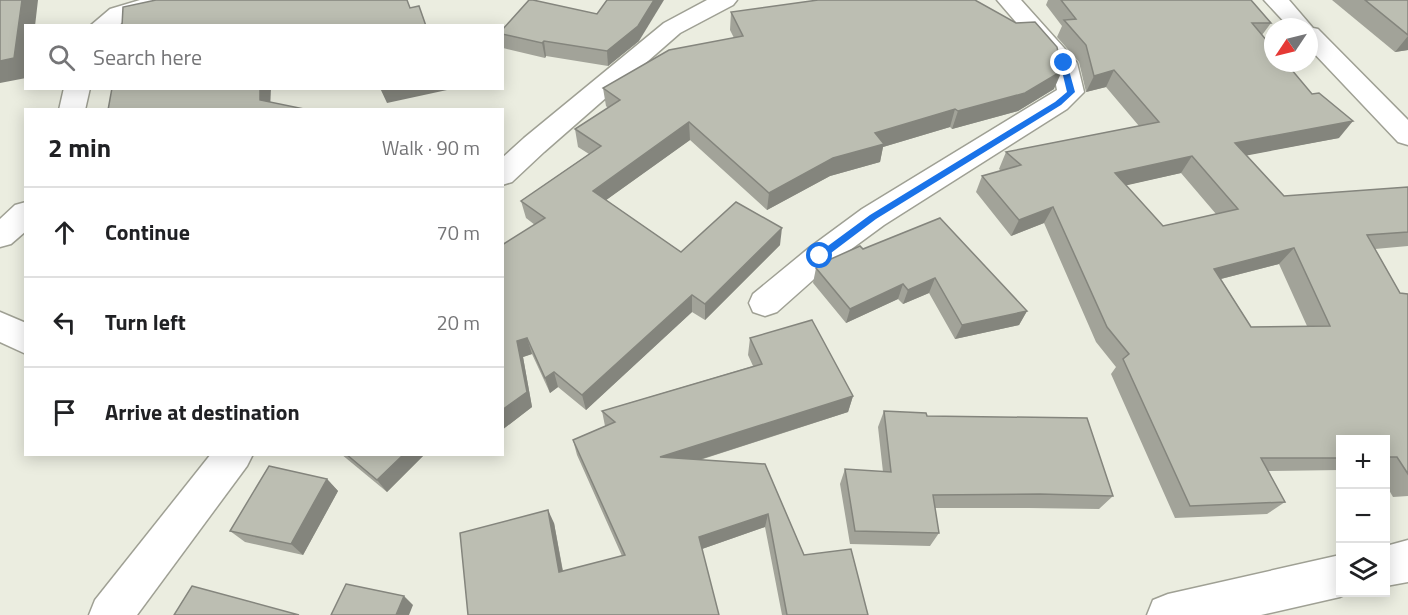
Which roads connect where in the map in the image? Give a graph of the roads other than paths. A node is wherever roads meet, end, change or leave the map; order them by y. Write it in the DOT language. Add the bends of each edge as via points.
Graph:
graph roads {
  1 [pos="165,0"];
  2 [pos="725,0"];
  3 [pos="1009,0"];
  4 [pos="1276,0"];
  5 [pos="1293,18"];
  6 [pos="105,24"];
  7 [pos="1318,43"];
  8 [pos="77,90"];
  9 [pos="72,108"];
  10 [pos="1408,136"];
  11 [pos="504,173"];
  12 [pos="24,215"];
  13 [pos="0,236"];
  14 [pos="765,303"];
  15 [pos="0,326"];
  16 [pos="24,338"];
  17 [pos="232,456"];
  18 [pos="1408,561"];
  19 [pos="1390,565"];
  20 [pos="1336,577"];
  21 [pos="110,615"];
  22 [pos="1168,615"];
  1 -- 6 [label="street" via="118,14"];
  2 -- 11 [label="street" via="672,28"];
  3 -- 14 [label="street" via="1064,63 1071,92 1058,104 873,217"];
  4 -- 5 [label="street"];
  7 -- 10 [label="street"];
  8 -- 9 [label="street"];
  12 -- 13 [label="street"];
  15 -- 16 [label="street"];
  17 -- 21 [label="street"];
  18 -- 19 [label="street"];
  20 -- 22 [label="street"];
}
